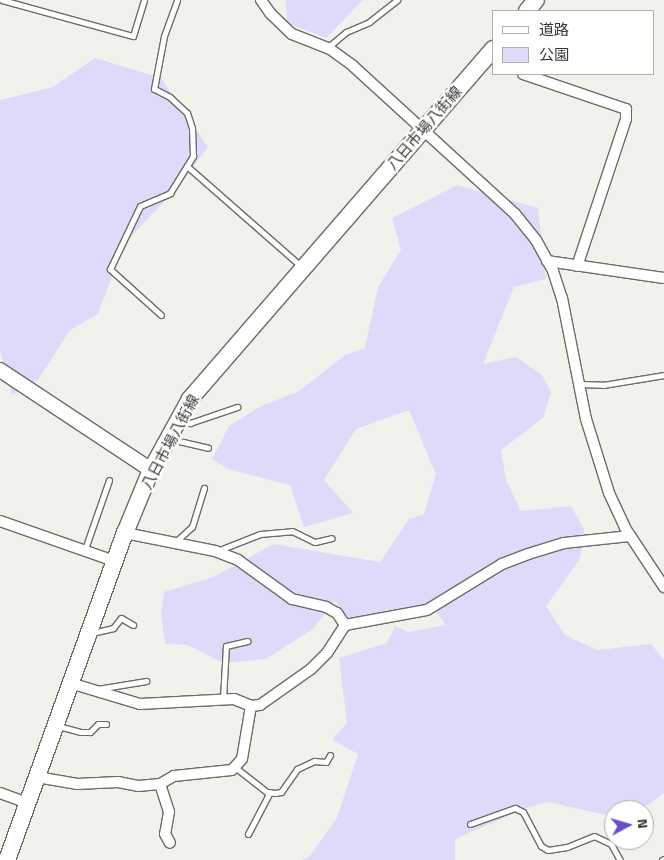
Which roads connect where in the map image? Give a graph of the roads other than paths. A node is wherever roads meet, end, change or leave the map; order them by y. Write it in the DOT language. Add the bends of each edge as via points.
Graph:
graph roads {
  1 [pos="2,0"];
  2 [pos="144,0"];
  3 [pos="178,0"];
  4 [pos="261,0"];
  5 [pos="397,0"];
  6 [pos="536,0"];
  7 [pos="390,2"];
  8 [pos="528,10"];
  9 [pos="327,48"];
  10 [pos="490,58"];
  11 [pos="526,75"];
  12 [pos="423,130"];
  13 [pos="188,167"];
  14 [pos="547,261"];
  15 [pos="577,266"];
  16 [pos="302,267"];
  17 [pos="664,278"];
  18 [pos="161,315"];
  19 [pos="0,370"];
  20 [pos="664,376"];
  21 [pos="579,384"];
  22 [pos="237,407"];
  23 [pos="179,419"];
  24 [pos="168,438"];
  25 [pos="208,448"];
  26 [pos="152,470"];
  27 [pos="109,480"];
  28 [pos="204,488"];
  29 [pos="0,521"];
  30 [pos="125,533"];
  31 [pos="630,536"];
  32 [pos="332,538"];
  33 [pos="173,544"];
  34 [pos="85,549"];
  35 [pos="215,552"];
  36 [pos="114,561"];
  37 [pos="664,587"];
  38 [pos="134,625"];
  39 [pos="344,625"];
  40 [pos="89,632"];
  41 [pos="247,641"];
  42 [pos="146,681"];
  43 [pos="70,683"];
  44 [pos="95,690"];
  45 [pos="224,699"];
  46 [pos="252,706"];
  47 [pos="106,724"];
  48 [pos="55,726"];
  49 [pos="330,755"];
  50 [pos="236,768"];
  51 [pos="36,777"];
  52 [pos="160,784"];
  53 [pos="270,792"];
  54 [pos="0,793"];
  55 [pos="27,803"];
  56 [pos="470,824"];
  57 [pos="248,834"];
  58 [pos="170,843"];
  59 [pos="7,860"];
  60 [pos="620,860"];
  1 -- 2 [label="lane" via="133,36"];
  3 -- 13 [label="lane" via="164,36 154,89 170,97 187,113 193,152"];
  4 -- 9 [label="street" via="270,14 292,34"];
  5 -- 7 [label="lane"];
  6 -- 8 [label="main road"];
  7 -- 9 [label="lane"];
  9 -- 12 [label="street" via="353,66"];
  10 -- 12 [label="main road, 八日市場八街線"];
  11 -- 15 [label="street" via="626,109 626,119"];
  12 -- 14 [label="street" via="515,214 536,240"];
  12 -- 16 [label="main road, 八日市場八街線"];
  13 -- 16 [label="lane"];
  13 -- 18 [label="lane" via="170,193 140,206 110,269"];
  14 -- 15 [label="street"];
  14 -- 21 [label="street" via="562,298"];
  15 -- 17 [label="street"];
  16 -- 23 [label="main road, 八日市場八街線" via="204,380"];
  19 -- 26 [label="street"];
  20 -- 21 [label="lane" via="603,385"];
  21 -- 31 [label="street" via="596,456 609,493"];
  22 -- 23 [label="lane" via="190,423"];
  23 -- 24 [label="main road, 八日市場八街線"];
  24 -- 25 [label="lane"];
  24 -- 26 [label="main road, 八日市場八街線"];
  26 -- 30 [label="main road, 八日市場八街線"];
  27 -- 34 [label="lane"];
  28 -- 33 [label="lane" via="192,526"];
  29 -- 34 [label="street"];
  30 -- 33 [label="street"];
  30 -- 36 [label="main road, 八日市場八街線"];
  31 -- 37 [label="street"];
  31 -- 39 [label="street" via="564,543 528,554 502,564 427,610"];
  32 -- 35 [label="lane" via="315,542 292,531 260,534"];
  33 -- 35 [label="street"];
  34 -- 36 [label="street"];
  35 -- 39 [label="street" via="238,560 292,599 326,606 337,612"];
  36 -- 40 [label="main road, 八日市場八街線"];
  38 -- 40 [label="lane" via="121,618 113,628 103,633"];
  39 -- 46 [label="street" via="327,653 311,669 268,701"];
  40 -- 43 [label="main road, 八日市場八街線"];
  41 -- 45 [label="lane" via="226,646"];
  42 -- 44 [label="lane"];
  43 -- 44 [label="street"];
  43 -- 48 [label="main road, 八日市場八街線"];
  44 -- 45 [label="street" via="140,704"];
  45 -- 46 [label="street"];
  46 -- 50 [label="street" via="242,759"];
  47 -- 48 [label="lane" via="98,724 90,732"];
  48 -- 51 [label="main road, 八日市場八街線"];
  49 -- 53 [label="lane" via="326,762 314,761 300,767 281,792"];
  50 -- 52 [label="street" via="174,776"];
  50 -- 53 [label="lane"];
  51 -- 52 [label="street" via="77,784"];
  51 -- 55 [label="main road, 八日市場八街線"];
  52 -- 58 [label="street" via="169,812 165,834"];
  53 -- 57 [label="lane"];
  54 -- 55 [label="street"];
  55 -- 59 [label="main road, 八日市場八街線"];
  56 -- 60 [label="lane" via="515,808 523,812 541,846 548,850 567,847 594,836 611,844"];
}
